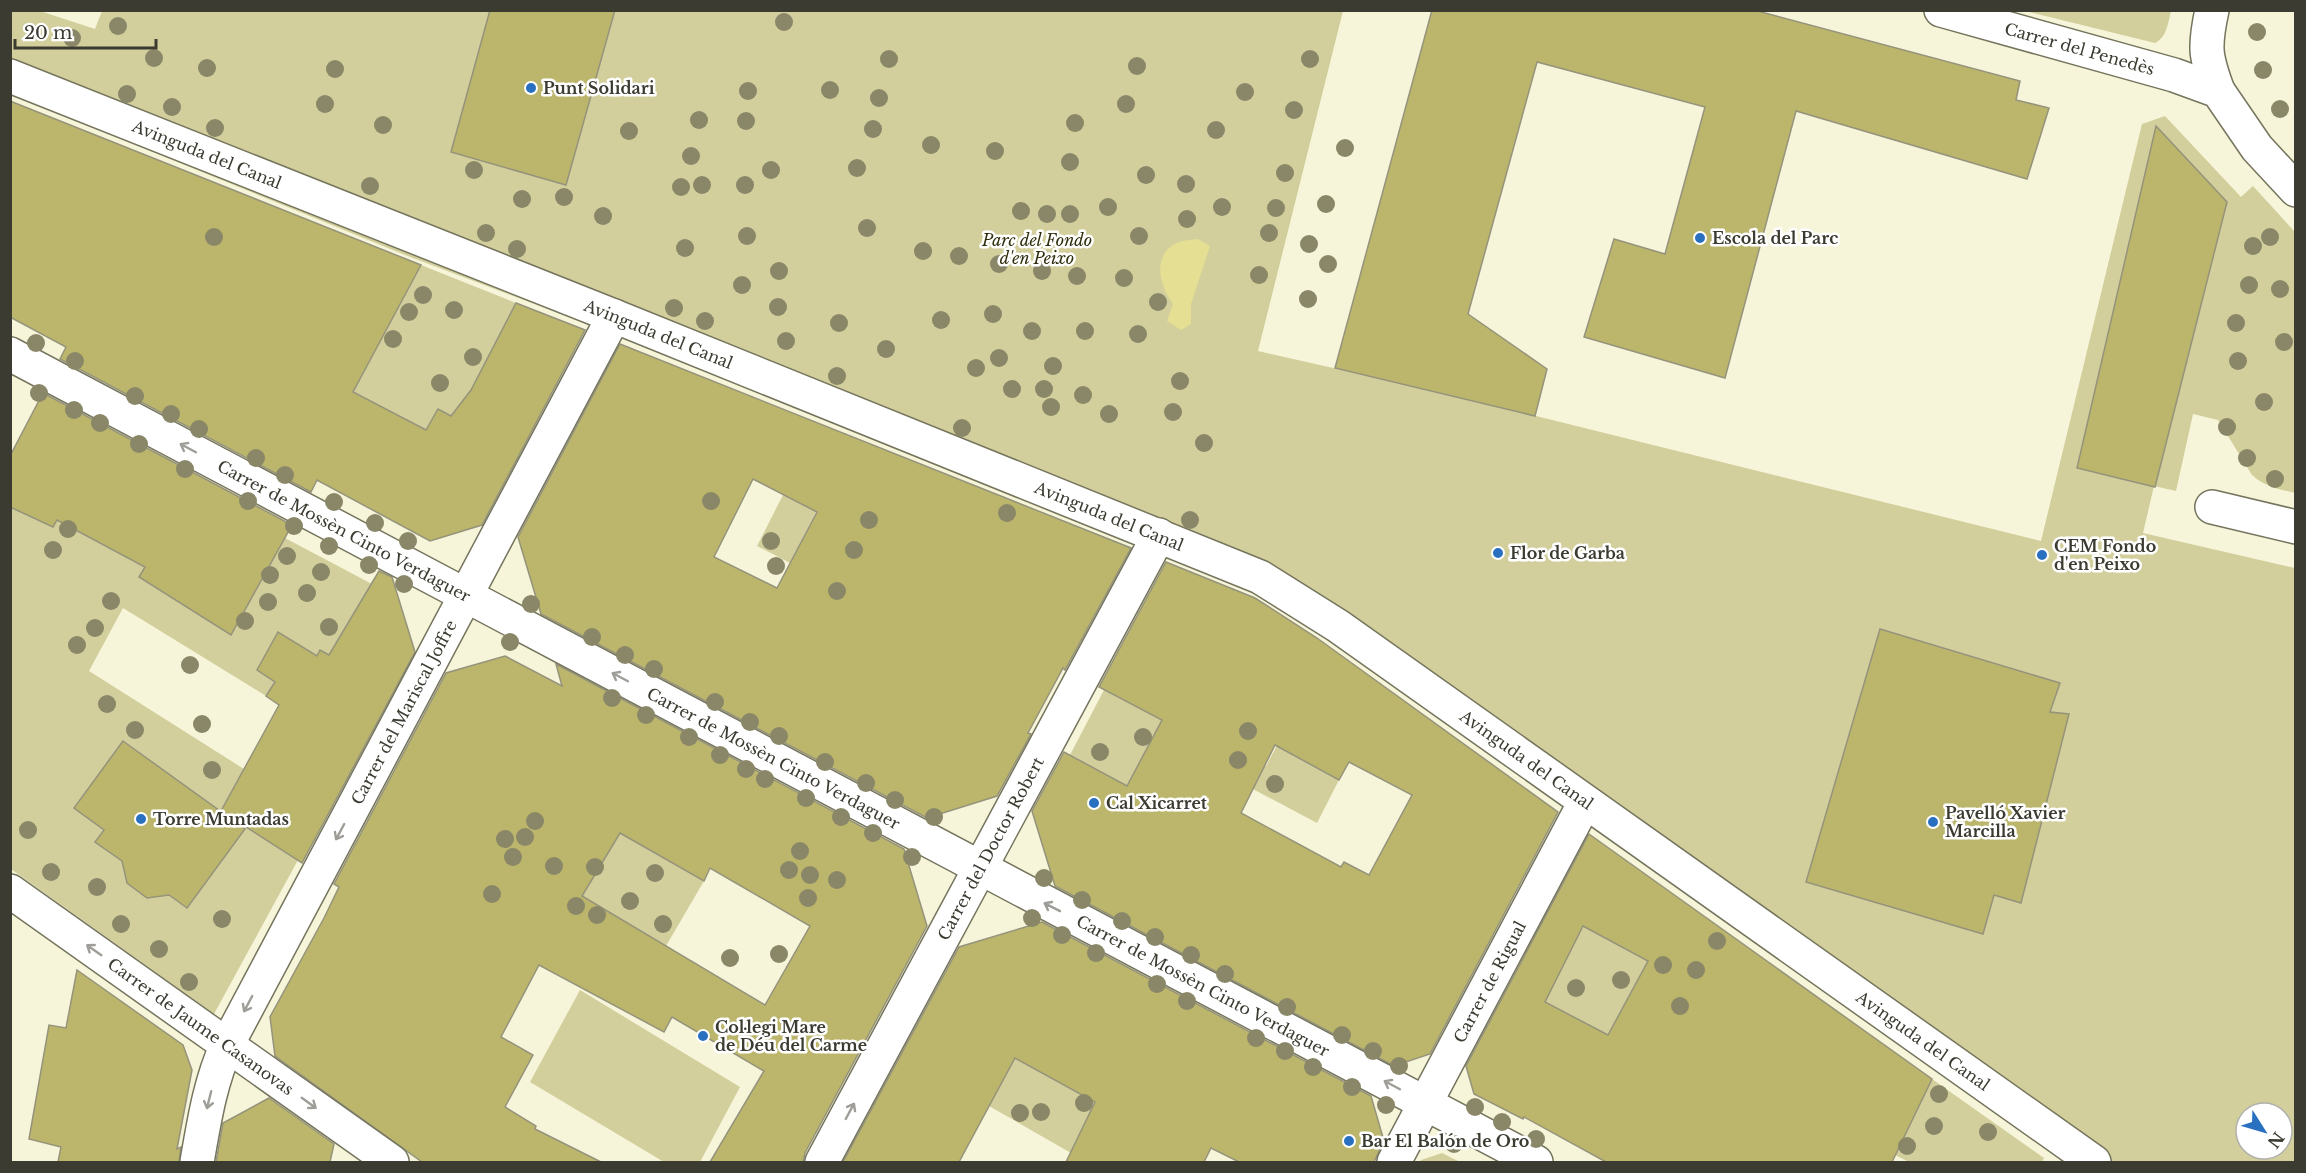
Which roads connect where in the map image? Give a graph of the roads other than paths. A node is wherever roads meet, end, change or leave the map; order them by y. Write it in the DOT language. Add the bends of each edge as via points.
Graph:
graph roads {
  1 [pos="1941,10"];
  2 [pos="2212,10"];
  3 [pos="10,76"];
  4 [pos="2218,91"];
  5 [pos="2295,190"];
  6 [pos="614,316"];
  7 [pos="10,354"];
  8 [pos="2212,507"];
  9 [pos="2295,527"];
  10 [pos="1159,536"];
  11 [pos="466,596"];
  12 [pos="1586,802"];
  13 [pos="980,869"];
  14 [pos="10,891"];
  15 [pos="227,1044"];
  16 [pos="1426,1103"];
  17 [pos="197,1162"];
  18 [pos="392,1162"];
  19 [pos="822,1162"];
  20 [pos="1394,1162"];
  21 [pos="1536,1162"];
  22 [pos="2094,1162"];
  1 -- 4 [label="street, Carrer del Penedès" via="2174,75"];
  2 -- 4 [label="street" via="2207,62"];
  3 -- 6 [label="street, Avinguda del Canal"];
  4 -- 5 [label="street" via="2257,148"];
  6 -- 10 [label="street, Avinguda del Canal"];
  6 -- 11 [label="street, Carrer del Mariscal Joffre"];
  11 -- 7 [label="street, Carrer de Mossèn Cinto Verdaguer, one-way"];
  8 -- 9 [label="street"];
  10 -- 12 [label="street, Avinguda del Canal" via="1260,577 1329,620"];
  10 -- 13 [label="street, Carrer del Doctor Robert"];
  13 -- 11 [label="street, Carrer de Mossèn Cinto Verdaguer, one-way"];
  11 -- 15 [label="street, Carrer del Mariscal Joffre, one-way"];
  12 -- 16 [label="street, Carrer de Rigual"];
  12 -- 22 [label="street, Avinguda del Canal"];
  16 -- 13 [label="street, Carrer de Mossèn Cinto Verdaguer, one-way"];
  19 -- 13 [label="street, Carrer del Doctor Robert, one-way"];
  15 -- 14 [label="street, Carrer de Jaume Casanovas, one-way"];
  15 -- 17 [label="street, Carrer del Mariscal Joffre, one-way" via="218,1063"];
  15 -- 18 [label="street, Carrer de Jaume Casanovas, one-way"];
  16 -- 20 [label="street, Carrer de Rigual"];
  16 -- 21 [label="street, Carrer de Mossèn Cinto Verdaguer"];
}
